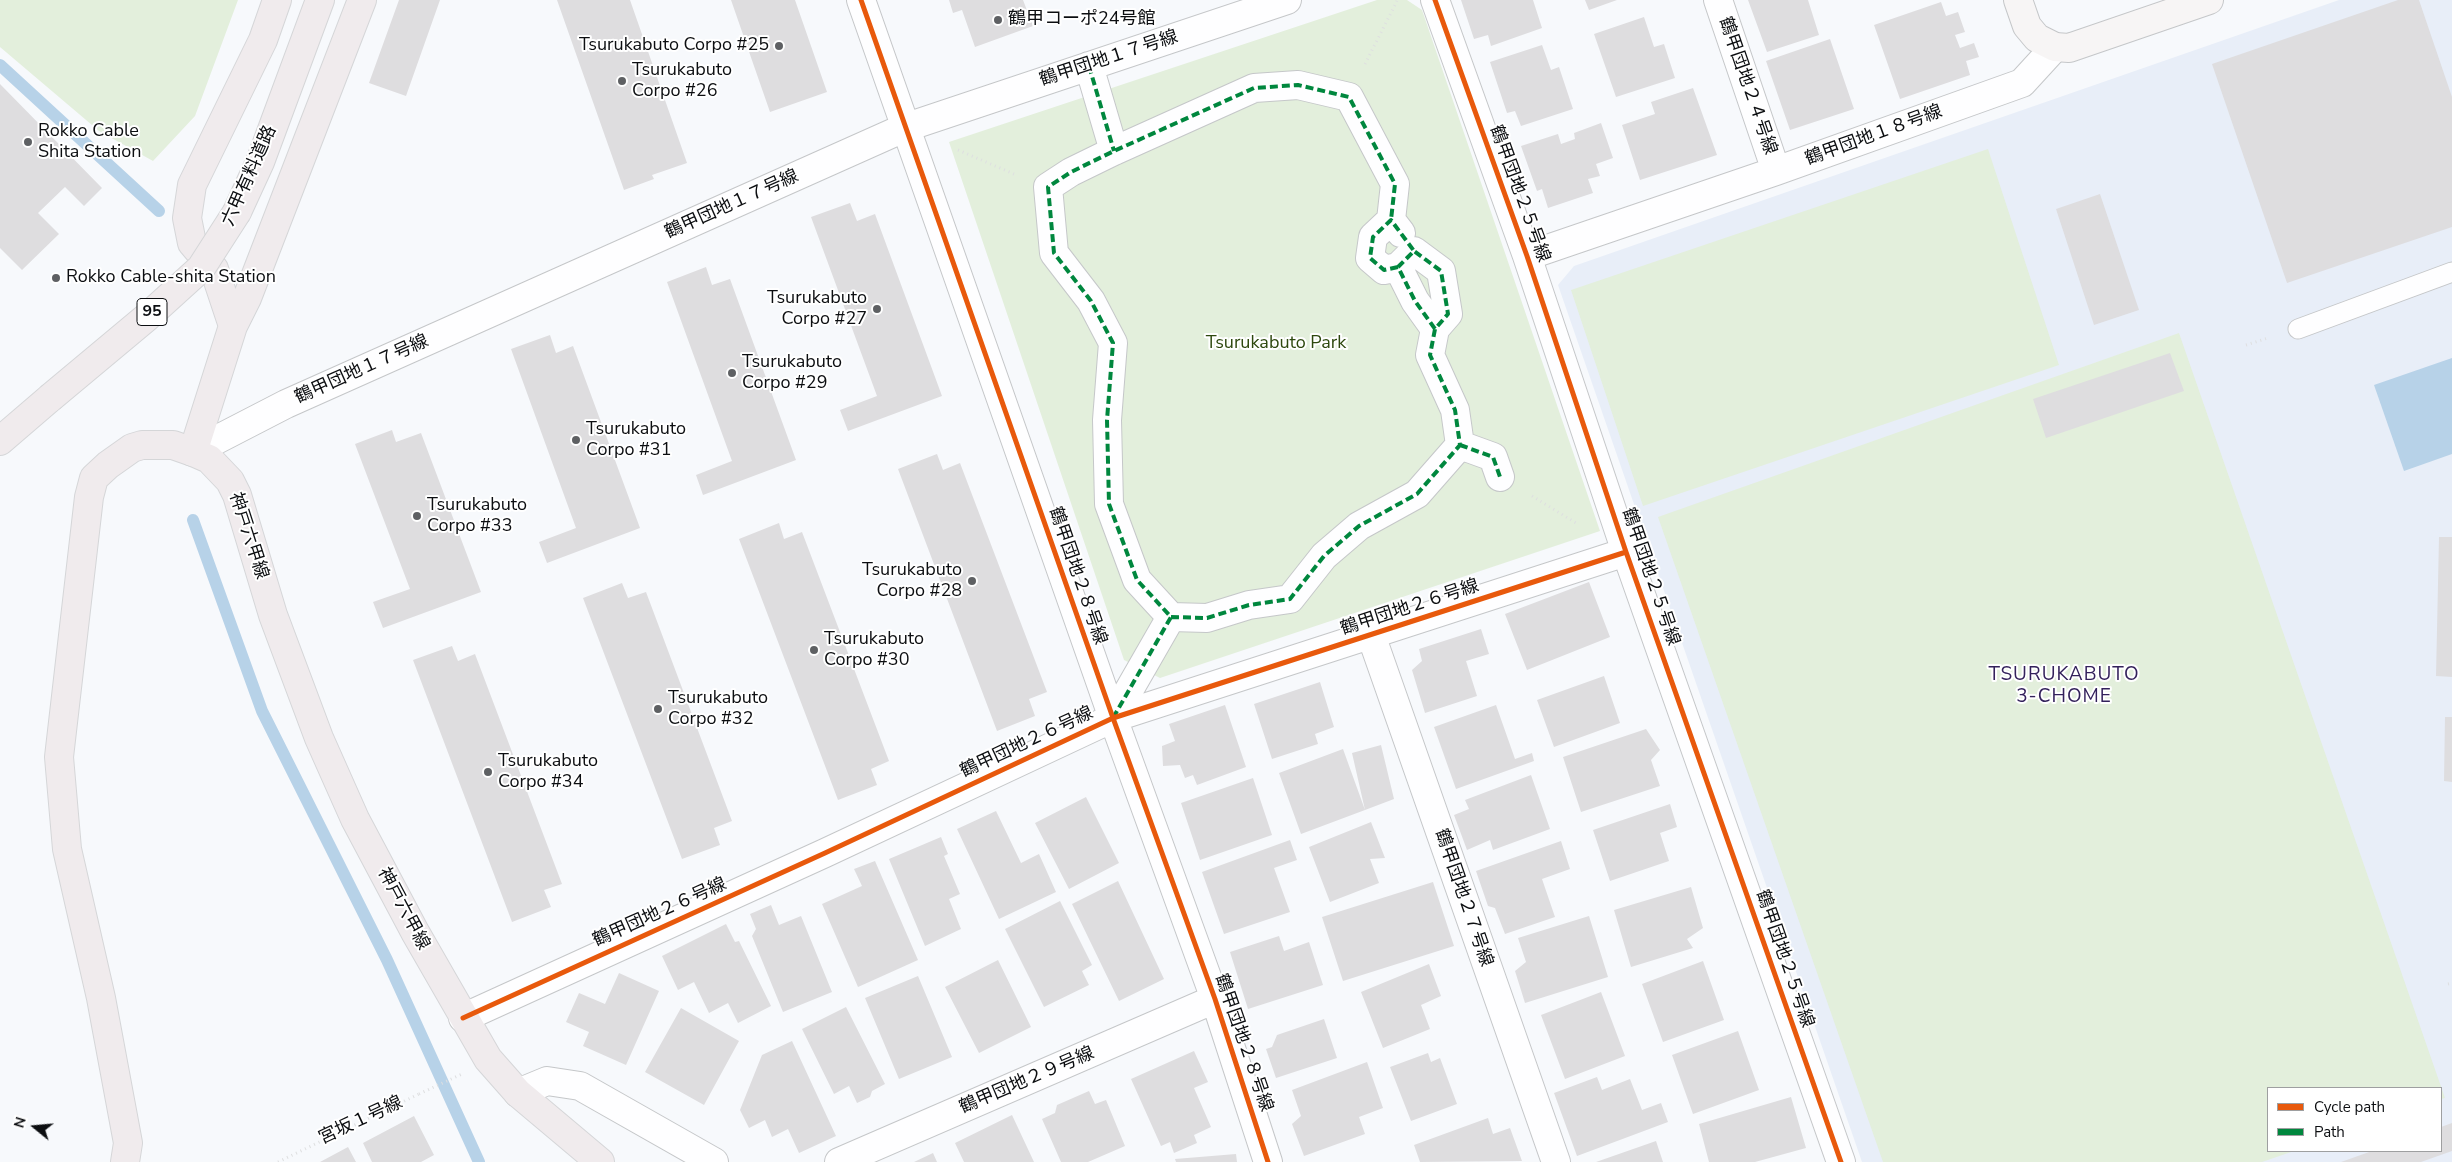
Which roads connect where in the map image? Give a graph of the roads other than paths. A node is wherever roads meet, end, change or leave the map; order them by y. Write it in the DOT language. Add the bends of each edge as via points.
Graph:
graph roads {
  1 [pos="276,0"];
  2 [pos="320,0"];
  3 [pos="362,0"];
  4 [pos="860,0"];
  5 [pos="1287,0"];
  6 [pos="1435,0"];
  7 [pos="1718,0"];
  8 [pos="2018,0"];
  9 [pos="2209,0"];
  10 [pos="2055,47"];
  11 [pos="1089,66"];
  12 [pos="904,128"];
  13 [pos="1114,151"];
  14 [pos="1776,171"];
  15 [pos="1391,220"];
  16 [pos="1527,256"];
  17 [pos="1406,259"];
  18 [pos="2452,272"];
  19 [pos="232,326"];
  20 [pos="1435,329"];
  21 [pos="2298,329"];
  22 [pos="0,441"];
  23 [pos="1460,445"];
  24 [pos="194,452"];
  25 [pos="1500,477"];
  26 [pos="1626,552"];
  27 [pos="1171,617"];
  28 [pos="1370,635"];
  29 [pos="1113,718"];
  30 [pos="1215,999"];
  31 [pos="463,1018"];
  32 [pos="518,1093"];
  33 [pos="125,1162"];
  34 [pos="600,1162"];
  35 [pos="714,1162"];
  36 [pos="839,1162"];
  37 [pos="1268,1162"];
  38 [pos="1556,1162"];
  39 [pos="1841,1162"];
  1 -- 19 [label="main road" via="263,40 192,185 187,218 192,243 214,269"];
  2 -- 22 [label="main road, 六甲有料道路 / 95, bridge" via="238,212 201,268 148,317"];
  3 -- 19 [label="main road" via="247,298"];
  4 -- 12 [label="street, 鶴甲団地２８号線"];
  5 -- 11 [label="street, 鶴甲団地１７号線"];
  6 -- 16 [label="street, 鶴甲団地２５号線"];
  7 -- 14 [label="street, 鶴甲団地２４号線"];
  8 -- 10 [label="street" via="2027,26 2037,38"];
  9 -- 10 [label="street" via="2069,48"];
  10 -- 14 [label="street, 鶴甲団地１８号線" via="2022,83"];
  11 -- 12 [label="street, 鶴甲団地１７号線"];
  11 -- 13 [label="street"];
  12 -- 24 [label="street, 鶴甲団地１７号線" via="286,404"];
  12 -- 29 [label="street, 鶴甲団地２８号線"];
  13 -- 15 [label="street" via="1254,88 1298,84 1349,97 1395,184"];
  13 -- 27 [label="street" via="1071,172 1048,188 1054,253 1091,301 1113,343 1106,420 1109,504 1137,580"];
  14 -- 16 [label="street, 鶴甲団地１８号線"];
  15 -- 17 [label="street"];
  15 -- 17 [label="street" via="1373,236 1370,258 1384,270"];
  16 -- 26 [label="street, 鶴甲団地２５号線"];
  17 -- 20 [label="street" via="1416,301"];
  17 -- 20 [label="street" via="1441,271 1448,314"];
  18 -- 21 [label="lane"];
  19 -- 24 [label="main road"];
  20 -- 23 [label="street" via="1430,355 1455,410"];
  23 -- 25 [label="street" via="1493,457"];
  23 -- 27 [label="street" via="1417,494 1359,526 1324,556 1290,599 1249,605 1207,618"];
  24 -- 31 [label="main road, 神戸六甲線" via="220,468 237,495 273,615 319,738 355,819"];
  24 -- 33 [label="main road, 神戸六甲線" via="173,445 142,445 132,448 94,478 89,497 59,757 67,849 101,998 128,1143"];
  26 -- 28 [label="street, 鶴甲団地２６号線"];
  26 -- 39 [label="street, 鶴甲団地２５号線"];
  27 -- 29 [label="street"];
  28 -- 29 [label="street, 鶴甲団地２６号線"];
  28 -- 38 [label="street, 鶴甲団地２７号線"];
  29 -- 30 [label="street, 鶴甲団地２８号線"];
  29 -- 31 [label="street, 鶴甲団地２６号線"];
  30 -- 36 [label="street, 鶴甲団地２９号線"];
  30 -- 37 [label="street, 鶴甲団地２８号線"];
  31 -- 32 [label="main road, 神戸六甲線" via="488,1059"];
  32 -- 34 [label="main road, 神戸六甲線"];
  32 -- 35 [label="street" via="547,1081 580,1086"];
}
